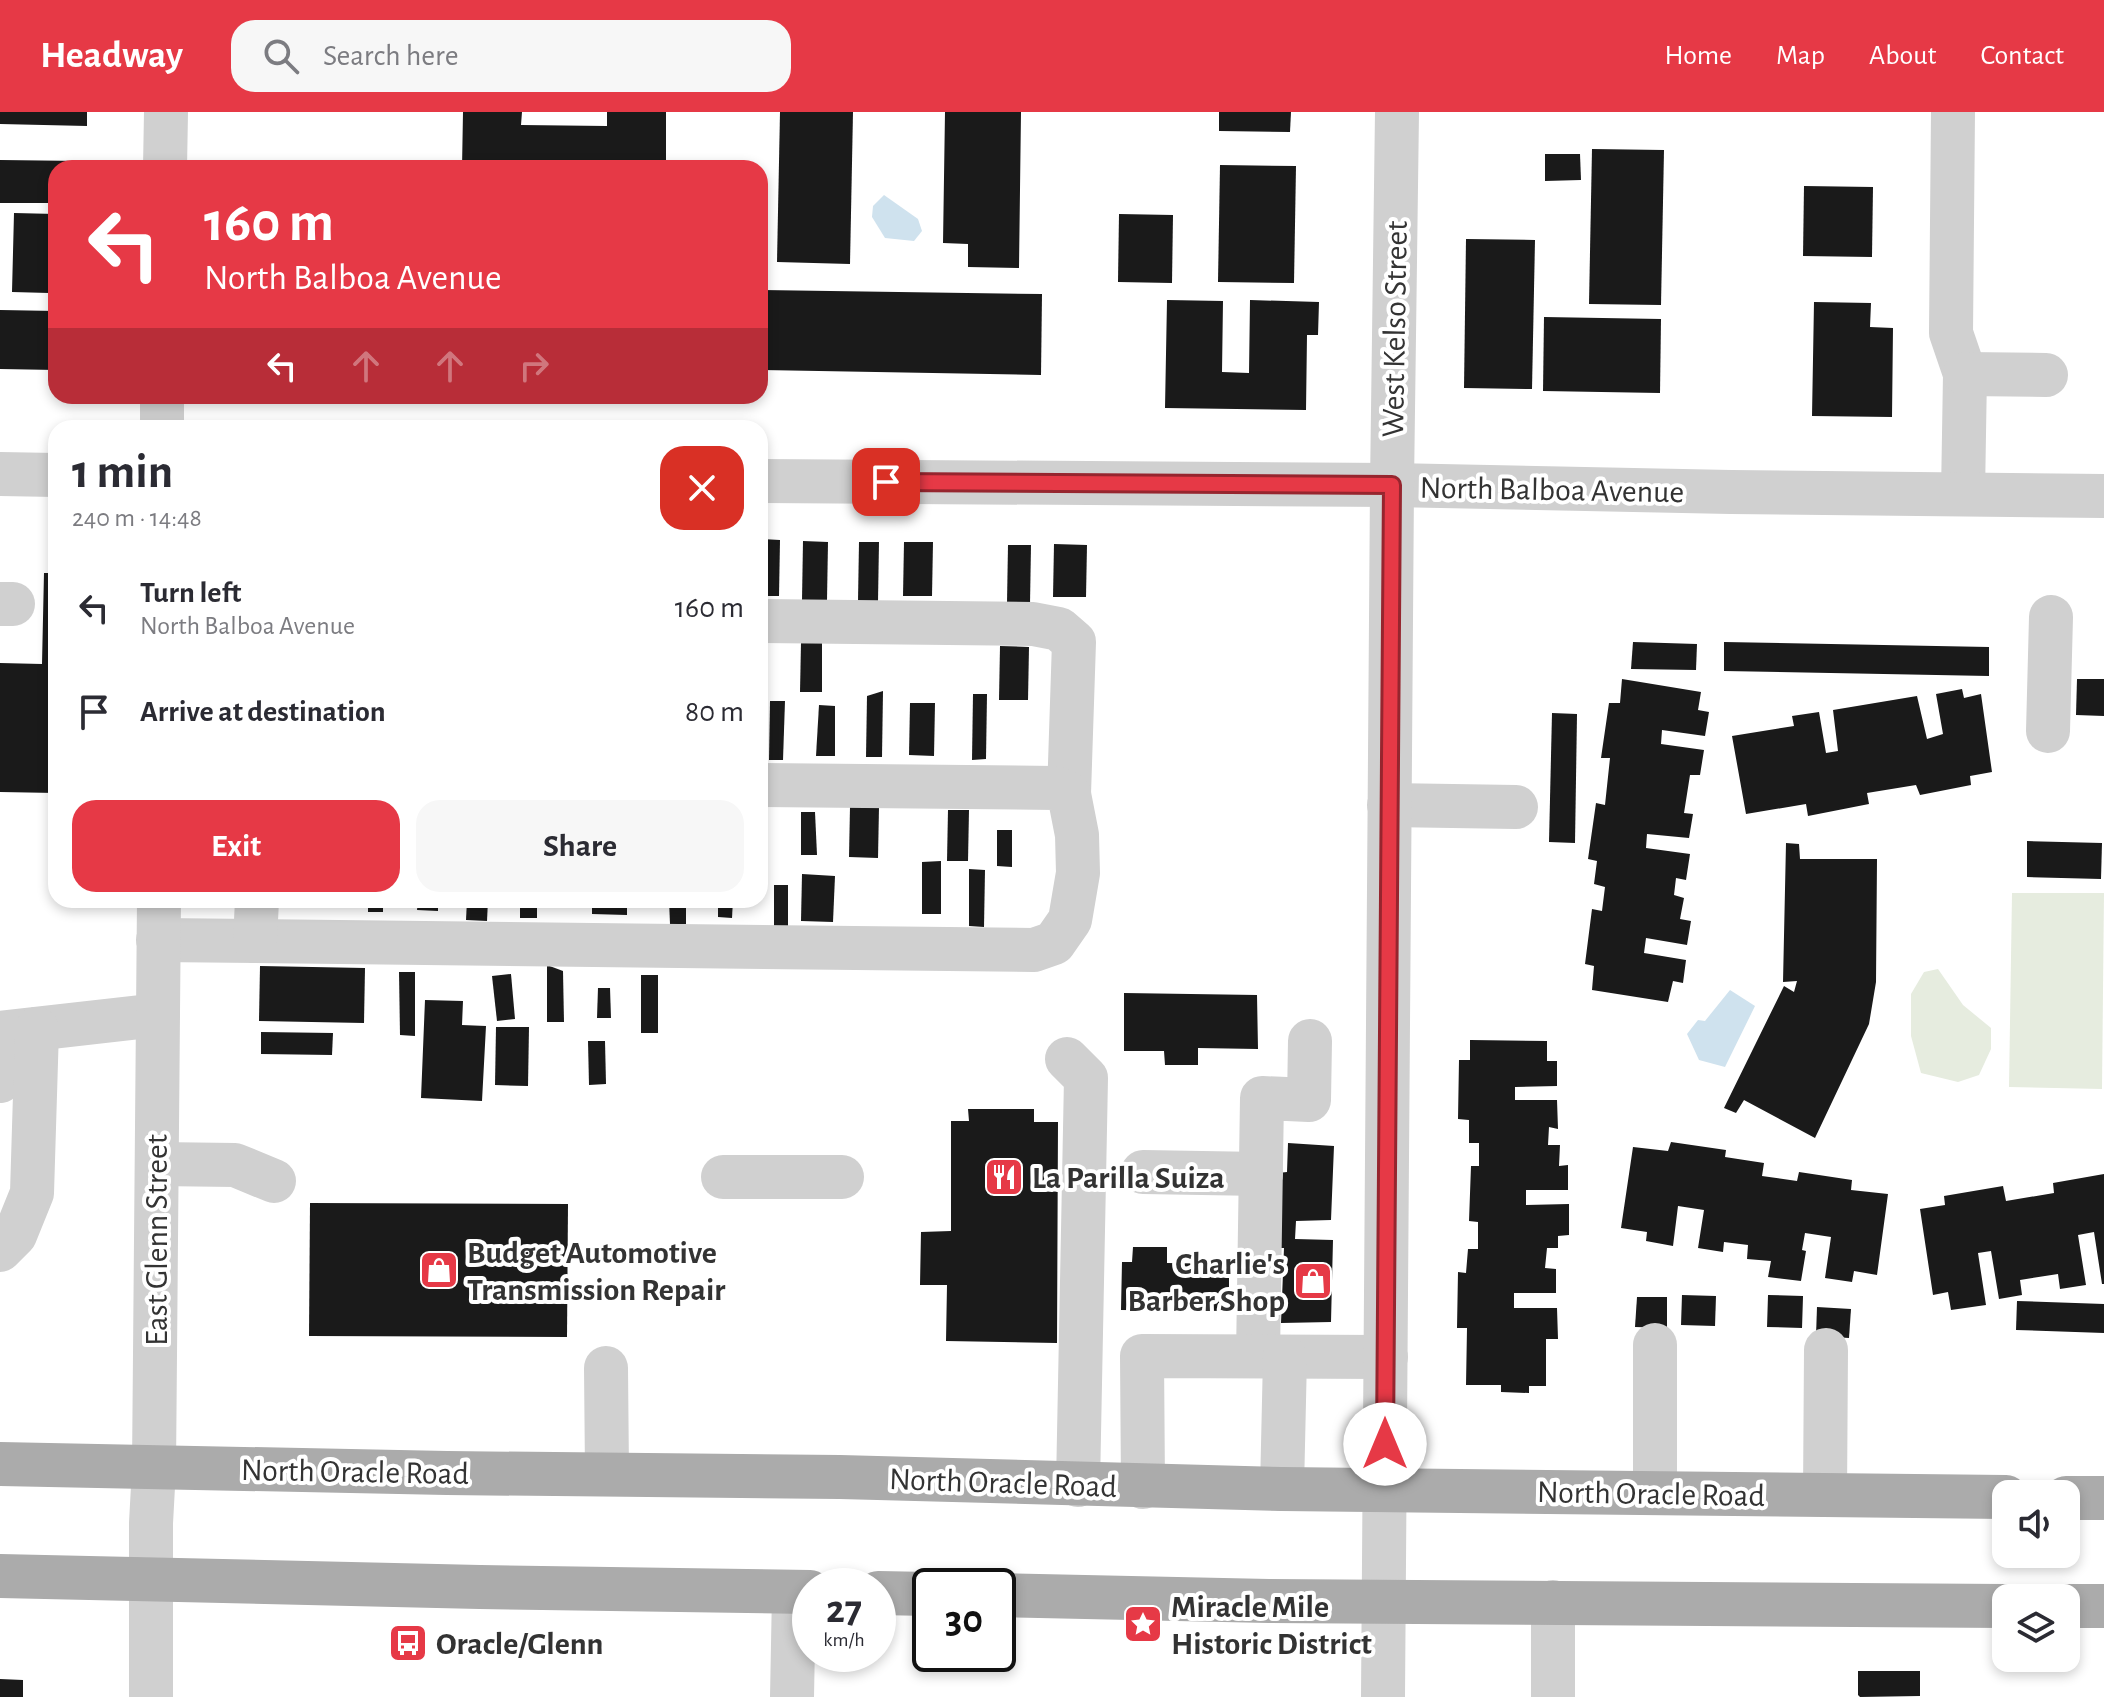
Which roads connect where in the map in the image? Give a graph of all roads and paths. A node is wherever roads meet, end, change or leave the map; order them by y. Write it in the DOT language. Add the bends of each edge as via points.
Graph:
graph roads {
  1 [pos="166,112"];
  2 [pos="1397,112"];
  3 [pos="1953,112"];
  4 [pos="165,160"];
  5 [pos="1965,374"];
  6 [pos="2046,375"];
  7 [pos="0,474"];
  8 [pos="48,475"];
  9 [pos="768,481"];
  10 [pos="1392,485"];
  11 [pos="1963,494"];
  12 [pos="2104,496"];
  13 [pos="2051,617"];
  14 [pos="768,621"];
  15 [pos="2048,731"];
  16 [pos="768,785"];
  17 [pos="1069,794"];
  18 [pos="1389,805"];
  19 [pos="1516,807"];
  20 [pos="158,920"];
  21 [pos="256,921"];
  22 [pos="158,1015"];
  23 [pos="19,1031"];
  24 [pos="1310,1041"];
  25 [pos="1067,1059"];
  26 [pos="0,1081"];
  27 [pos="157,1164"];
  28 [pos="1143,1172"];
  29 [pos="1261,1174"];
  30 [pos="723,1177"];
  31 [pos="842,1177"];
  32 [pos="274,1181"];
  33 [pos="0,1250"];
  34 [pos="1655,1345"];
  35 [pos="1826,1350"];
  36 [pos="1271,1356"];
  37 [pos="1386,1357"];
  38 [pos="606,1368"];
  39 [pos="0,1464"];
  40 [pos="154,1468"];
  41 [pos="607,1473"];
  42 [pos="1078,1485"];
  43 [pos="1143,1487"];
  44 [pos="1282,1489"];
  45 [pos="1386,1490"];
  46 [pos="1655,1493"];
  47 [pos="1825,1495"];
  48 [pos="1992,1497"];
  49 [pos="2080,1498"];
  50 [pos="2104,1498"];
  51 [pos="0,1576"];
  52 [pos="152,1580"];
  53 [pos="792,1592"];
  54 [pos="1016,1595"];
  55 [pos="1384,1601"];
  56 [pos="1553,1602"];
  57 [pos="1992,1606"];
  58 [pos="2080,1606"];
  59 [pos="2104,1606"];
  60 [pos="794,1672"];
  61 [pos="792,1696"];
  62 [pos="151,1697"];
  63 [pos="1383,1697"];
  64 [pos="1553,1697"];
  1 -- 4 [label="street"];
  2 -- 10 [label="street, West Kelso Street"];
  3 -- 5 [label="street" via="1951,333"];
  5 -- 6 [label="street"];
  5 -- 11 [label="street"];
  7 -- 8 [label="street"];
  9 -- 10 [label="street, North Balboa Avenue"];
  10 -- 11 [label="street, North Balboa Avenue"];
  10 -- 18 [label="street, West Kelso Street"];
  11 -- 12 [label="street, North Balboa Avenue"];
  13 -- 15 [label="street"];
  14 -- 17 [label="street" via="1033,624 1059,629 1074,642"];
  16 -- 17 [label="street" via="1055,788"];
  17 -- 21 [label="street" via="1078,873 1070,920 1054,943 1034,950"];
  18 -- 19 [label="street"];
  18 -- 37 [label="street, West Kelso Street"];
  20 -- 21 [label="street"];
  20 -- 22 [label="street, East Glenn Street"];
  22 -- 23 [label="street"];
  22 -- 27 [label="street, East Glenn Street"];
  23 -- 26 [label="street"];
  23 -- 33 [label="street" via="32,1193 15,1235"];
  24 -- 29 [label="street" via="1309,1100 1262,1098"];
  25 -- 42 [label="street" via="1086,1078"];
  27 -- 32 [label="street" via="235,1165"];
  27 -- 40 [label="street, East Glenn Street"];
  28 -- 29 [label="street"];
  29 -- 36 [label="street"];
  30 -- 31 [label="street"];
  34 -- 46 [label="street"];
  35 -- 47 [label="street"];
  36 -- 37 [label="street"];
  36 -- 43 [label="street" via="1142,1356"];
  36 -- 44 [label="street"];
  37 -- 45 [label="street, West Kelso Street"];
  38 -- 41 [label="street"];
  39 -- 40 [label="main road, North Oracle Road"];
  40 -- 41 [label="main road, North Oracle Road"];
  40 -- 52 [label="street, East Glenn Street"];
  41 -- 42 [label="main road, North Oracle Road"];
  42 -- 43 [label="main road, North Oracle Road"];
  43 -- 44 [label="main road, North Oracle Road"];
  44 -- 45 [label="main road, North Oracle Road"];
  45 -- 46 [label="main road, North Oracle Road"];
  45 -- 55 [label="street, West Kelso Street"];
  46 -- 47 [label="main road, North Oracle Road"];
  47 -- 48 [label="main road, North Oracle Road"];
  49 -- 50 [label="main road"];
  51 -- 52 [label="main road"];
  52 -- 53 [label="main road"];
  52 -- 62 [label="street, East Glenn Street"];
  54 -- 55 [label="main road"];
  55 -- 56 [label="main road"];
  55 -- 63 [label="street, West Kelso Street"];
  56 -- 57 [label="main road"];
  56 -- 64 [label="street"];
  58 -- 59 [label="main road"];
  60 -- 61 [label="street"];
}
